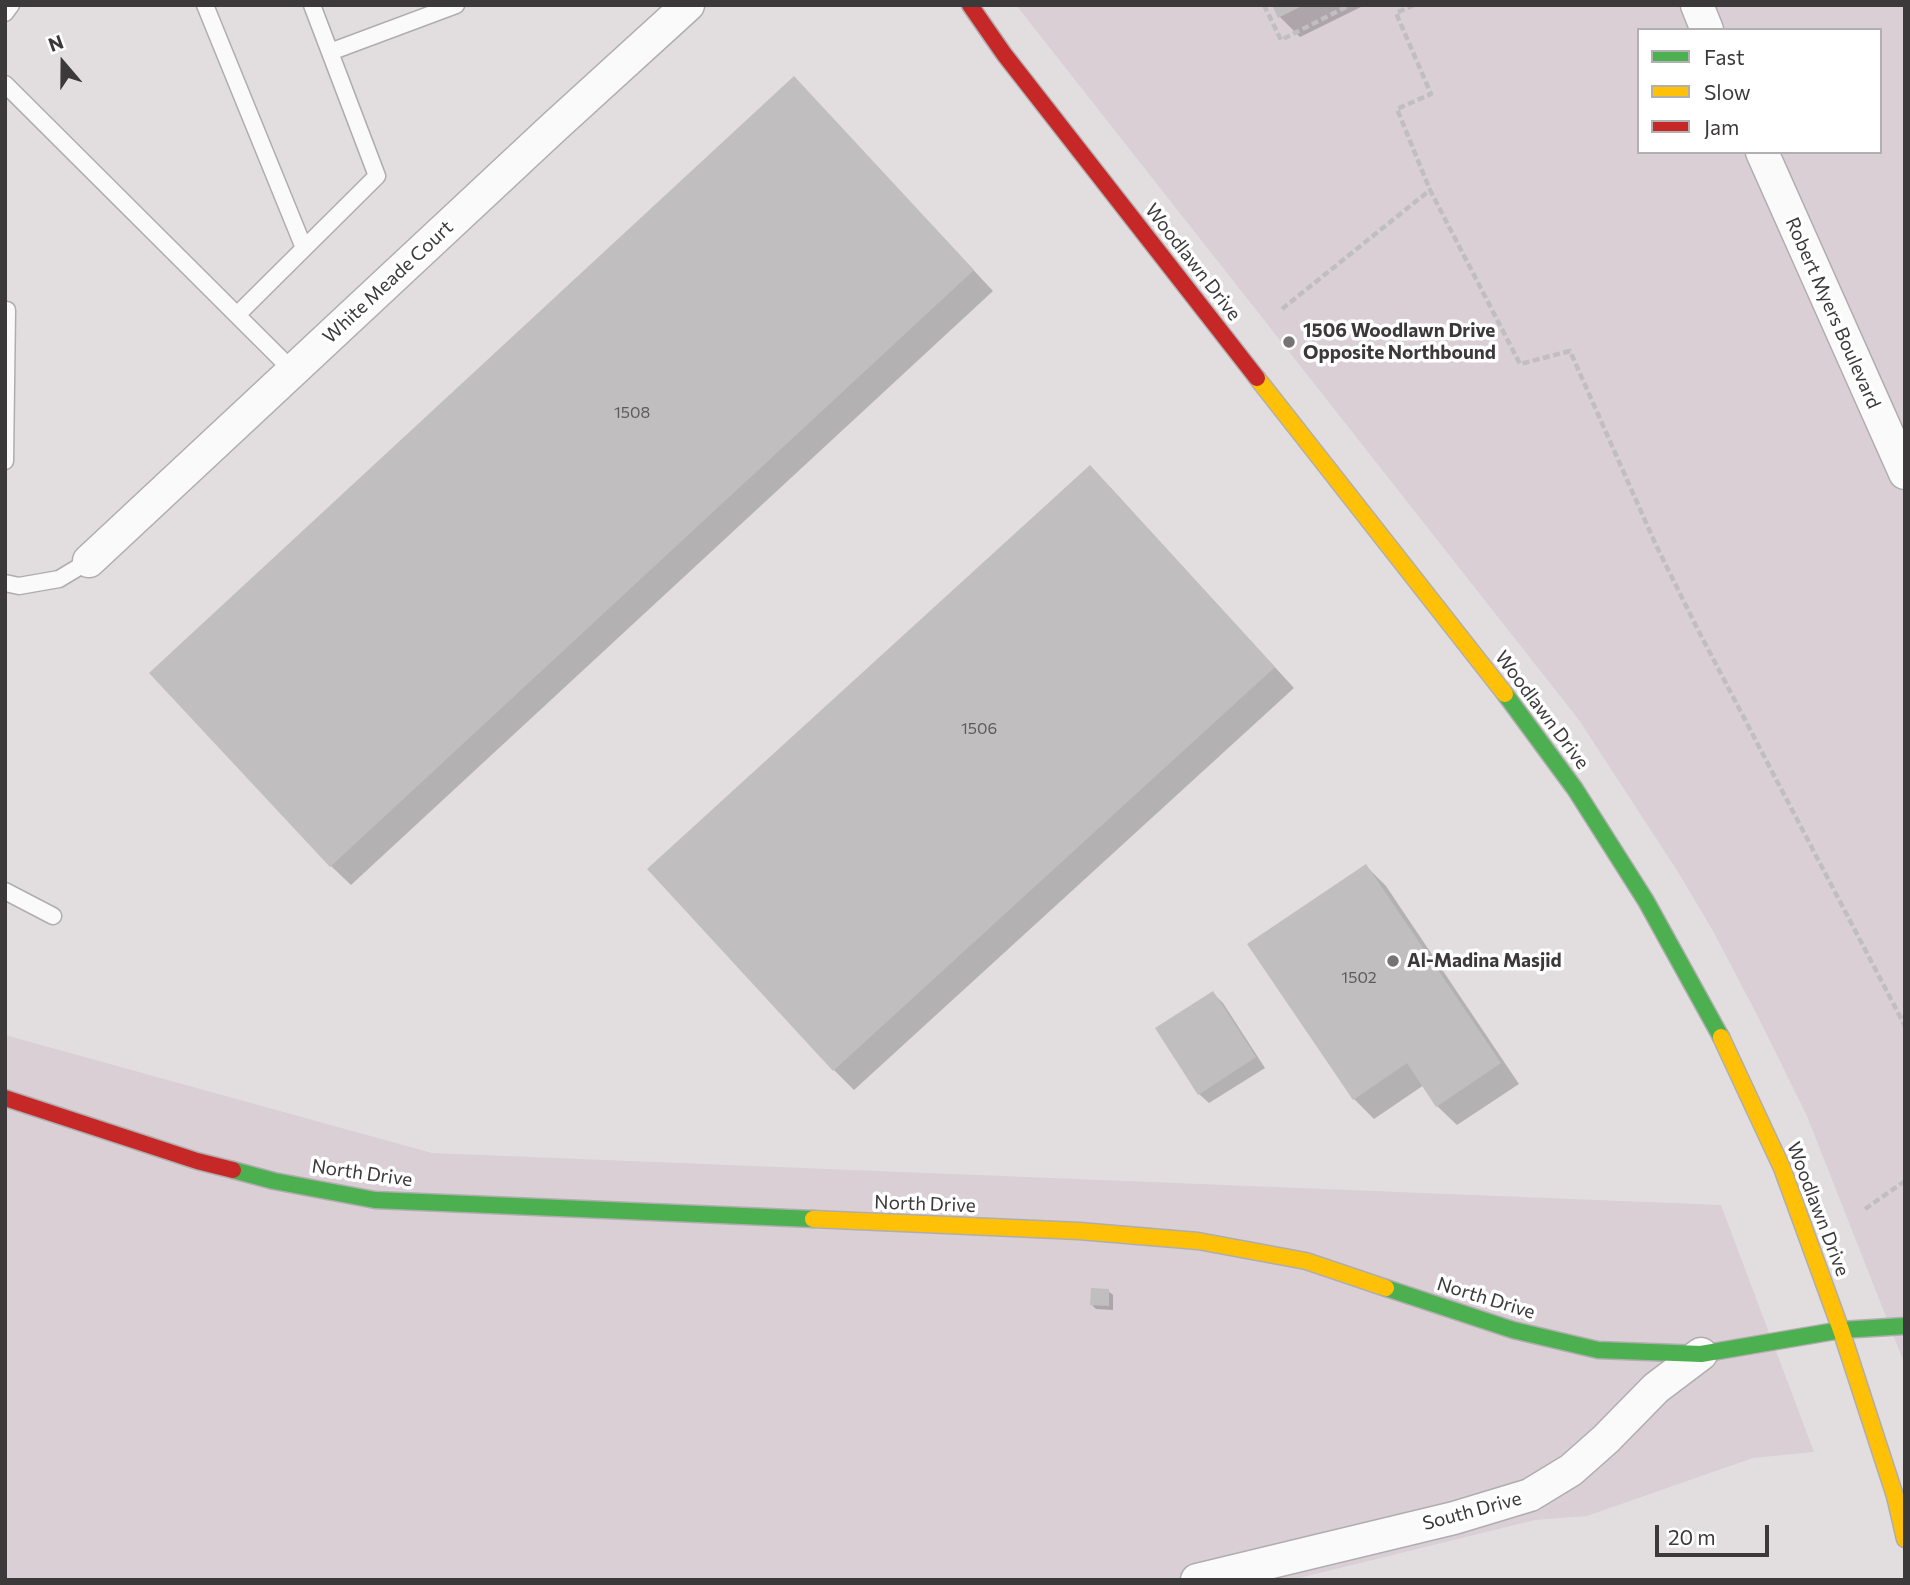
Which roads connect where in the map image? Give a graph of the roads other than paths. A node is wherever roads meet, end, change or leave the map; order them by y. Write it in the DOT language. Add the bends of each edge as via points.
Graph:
graph roads {
  1 [pos="11,5"];
  2 [pos="205,5"];
  3 [pos="312,5"];
  4 [pos="456,5"];
  5 [pos="688,5"];
  6 [pos="970,5"];
  7 [pos="1697,5"];
  8 [pos="5,13"];
  9 [pos="1706,28"];
  10 [pos="330,52"];
  11 [pos="5,84"];
  12 [pos="1763,154"];
  13 [pos="304,248"];
  14 [pos="7,310"];
  15 [pos="237,315"];
  16 [pos="293,371"];
  17 [pos="5,461"];
  18 [pos="1905,473"];
  19 [pos="89,561"];
  20 [pos="5,583"];
  21 [pos="5,891"];
  22 [pos="53,916"];
  23 [pos="5,1098"];
  24 [pos="1905,1326"];
  25 [pos="1841,1330"];
  26 [pos="1701,1354"];
  27 [pos="1905,1539"];
  28 [pos="1197,1580"];
  1 -- 8 [label="lane"];
  2 -- 13 [label="lane"];
  3 -- 10 [label="lane"];
  4 -- 10 [label="lane"];
  5 -- 16 [label="street, White Meade Court"];
  6 -- 25 [label="street, Woodlawn Drive" via="1575,789 1646,901 1719,1032 1782,1168"];
  7 -- 9 [label="street"];
  10 -- 13 [label="lane" via="377,176"];
  11 -- 15 [label="lane"];
  12 -- 18 [label="street, Robert Myers Boulevard"];
  13 -- 15 [label="lane"];
  14 -- 17 [label="lane"];
  15 -- 16 [label="lane"];
  16 -- 19 [label="street, White Meade Court"];
  19 -- 20 [label="lane" via="60,579 19,586"];
  21 -- 22 [label="lane"];
  23 -- 26 [label="street, North Drive" via="197,1161 375,1200 1079,1231 1198,1241 1306,1261 1513,1330 1598,1350"];
  24 -- 25 [label="street, North Drive"];
  25 -- 26 [label="street, North Drive"];
  25 -- 27 [label="street, Woodlawn Drive"];
  26 -- 28 [label="street, South Drive" via="1656,1388 1570,1470 1530,1495"];
}
